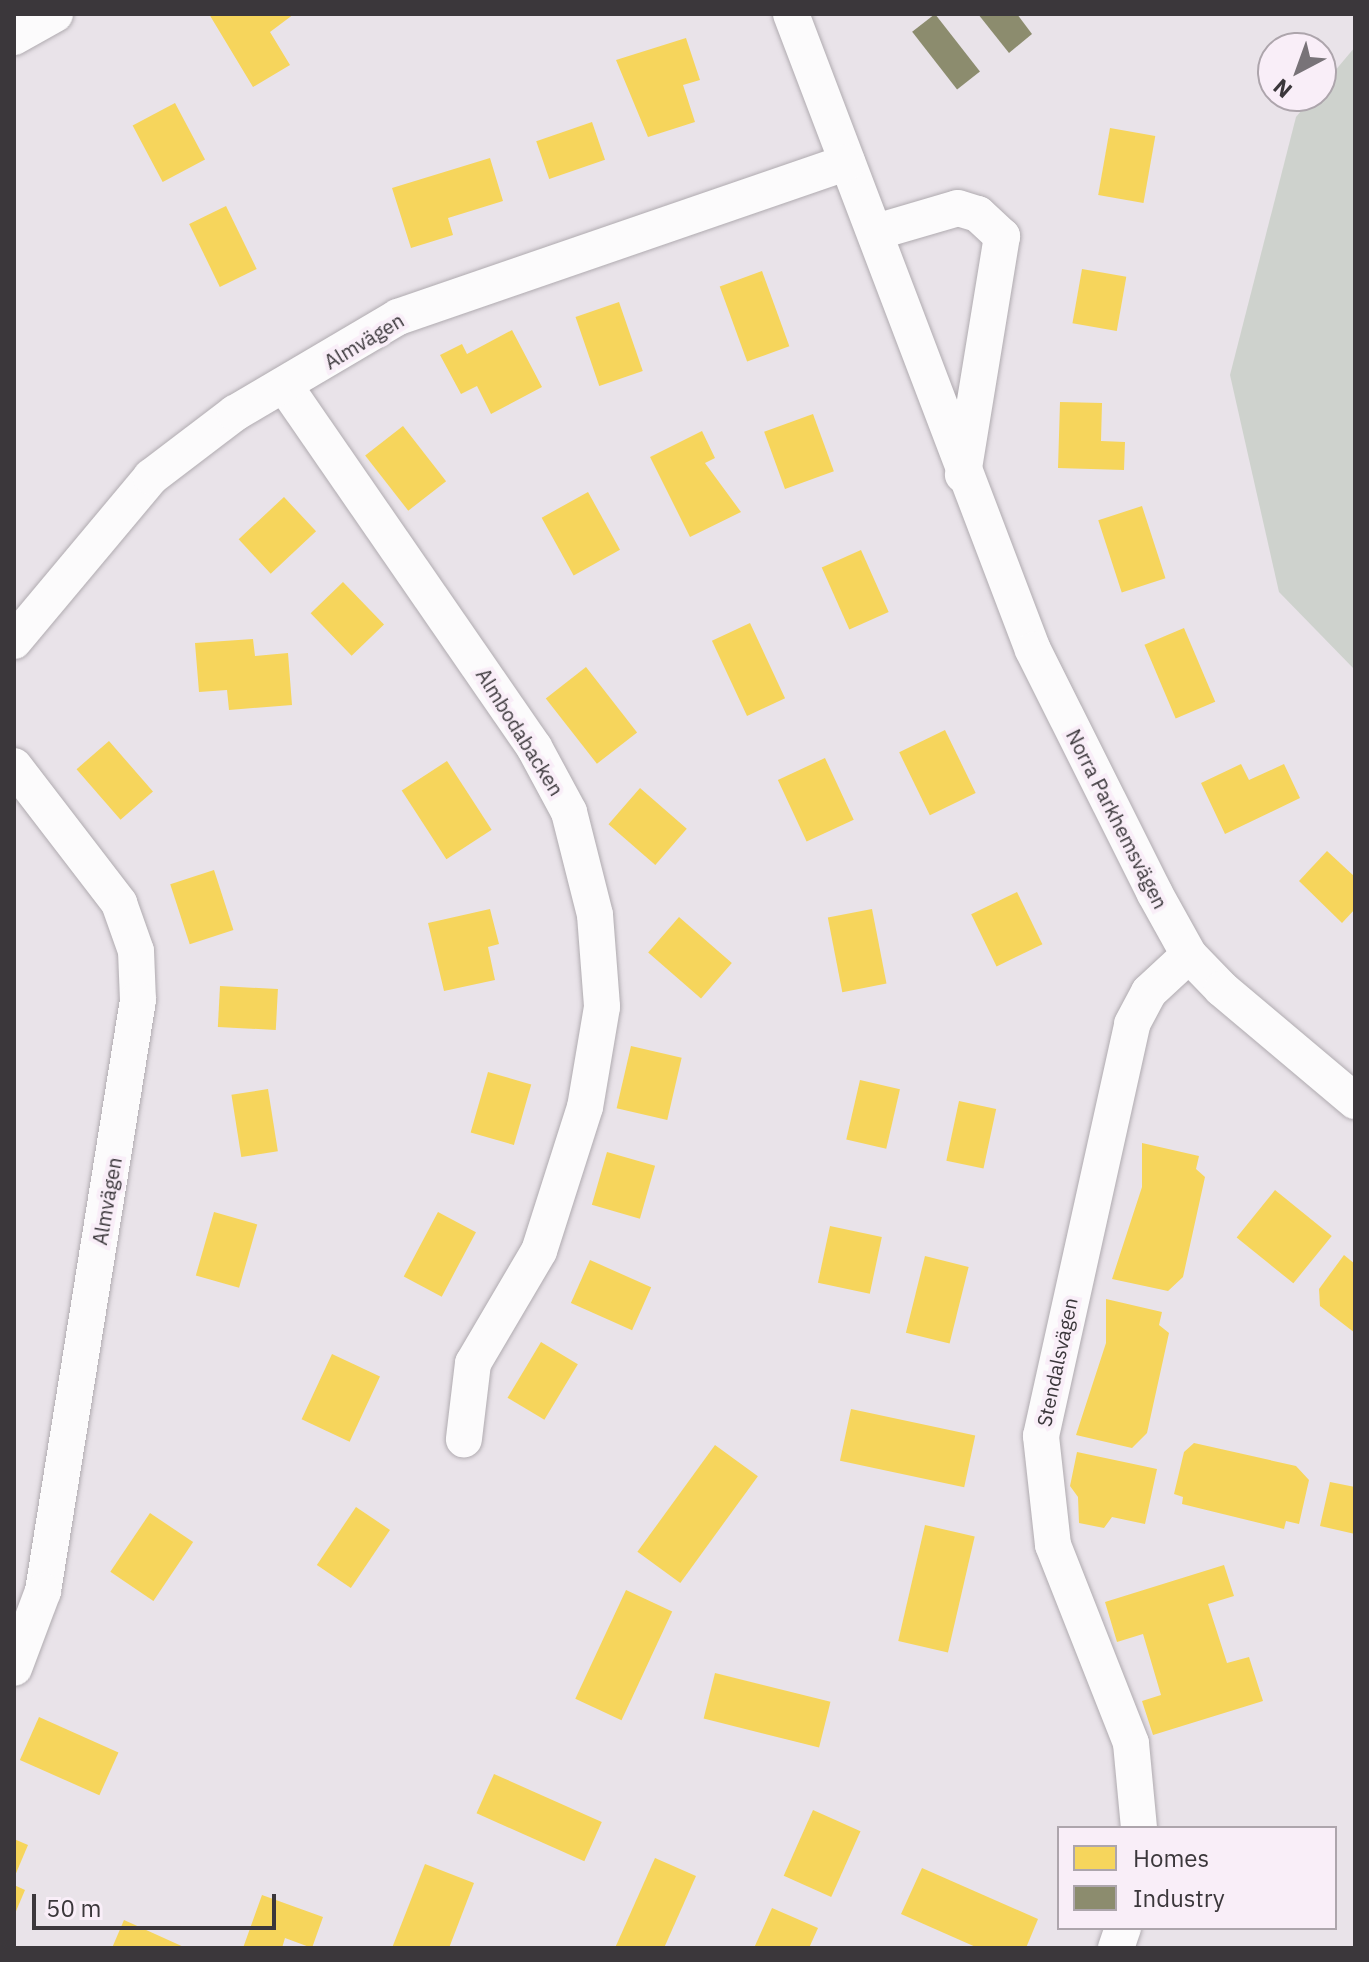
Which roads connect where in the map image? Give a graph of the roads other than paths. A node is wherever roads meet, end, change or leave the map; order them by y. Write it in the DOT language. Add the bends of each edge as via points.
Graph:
graph roads {
  1 [pos="55,14"];
  2 [pos="791,14"];
  3 [pos="14,37"];
  4 [pos="847,162"];
  5 [pos="876,232"];
  6 [pos="287,389"];
  7 [pos="963,476"];
  8 [pos="14,641"];
  9 [pos="14,766"];
  10 [pos="1189,955"];
  11 [pos="1355,1101"];
  12 [pos="464,1439"];
  13 [pos="14,1668"];
  14 [pos="1139,1826"];
  1 -- 3 [label="street"];
  2 -- 4 [label="street, Norra Parkhemsvägen"];
  4 -- 5 [label="street, Norra Parkhemsvägen"];
  4 -- 6 [label="street, Almvägen" via="398,317"];
  5 -- 7 [label="street, Norra Parkhemsvägen"];
  5 -- 7 [label="street" via="958,208 978,214 1002,236"];
  6 -- 8 [label="street, Almvägen" via="235,413 151,477"];
  6 -- 12 [label="street, Almbodabacken" via="534,747 569,812 595,915 602,1007 585,1107 539,1251 473,1363"];
  7 -- 10 [label="street, Norra Parkhemsvägen" via="1033,650"];
  9 -- 13 [label="street, Almvägen" via="119,903 136,951 138,1000 43,1591"];
  10 -- 11 [label="street, Norra Parkhemsvägen" via="1289,1052"];
  10 -- 14 [label="street, Stendalsvägen" via="1149,992 1132,1024 1041,1436 1053,1545 1131,1743"];
}
